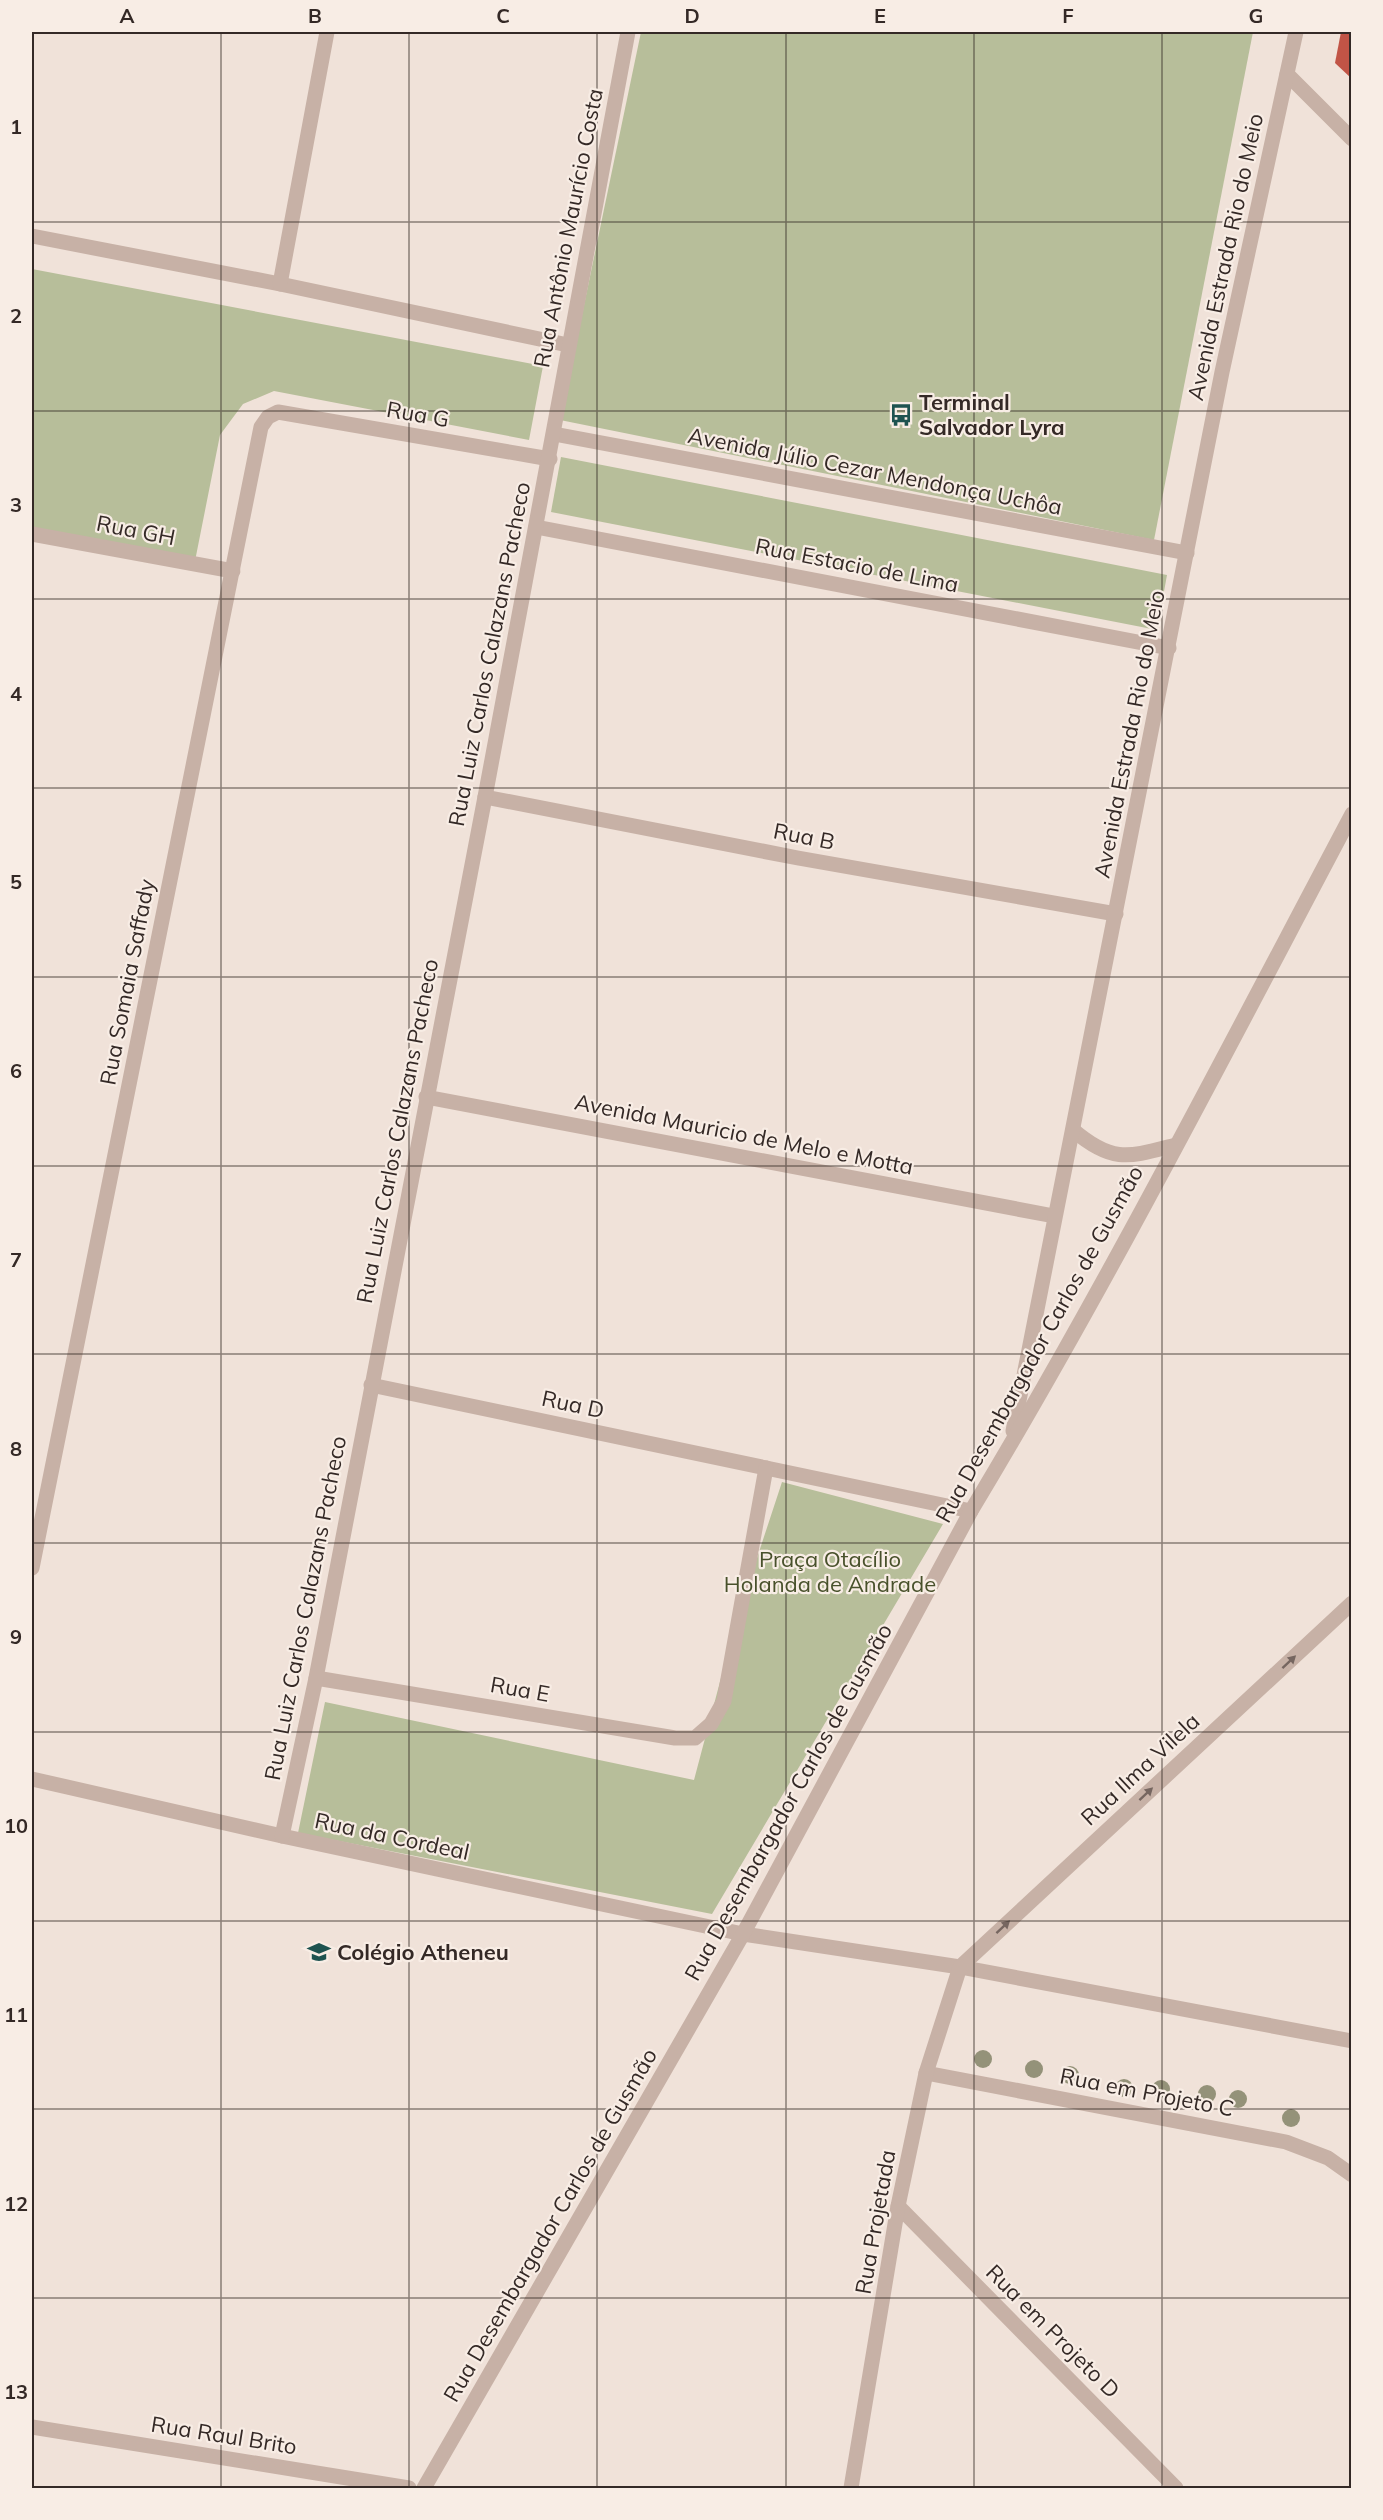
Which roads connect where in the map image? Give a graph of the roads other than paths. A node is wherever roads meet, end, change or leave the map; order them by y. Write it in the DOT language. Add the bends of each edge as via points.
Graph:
graph roads {
  1 [pos="327,32"];
  2 [pos="628,32"];
  3 [pos="1296,32"];
  4 [pos="1287,74"];
  5 [pos="1352,139"];
  6 [pos="32,236"];
  7 [pos="279,284"];
  8 [pos="568,345"];
  9 [pos="278,412"];
  10 [pos="554,434"];
  11 [pos="550,459"];
  12 [pos="536,527"];
  13 [pos="32,534"];
  14 [pos="1187,553"];
  15 [pos="233,571"];
  16 [pos="1168,648"];
  17 [pos="485,797"];
  18 [pos="1352,814"];
  19 [pos="1116,914"];
  20 [pos="426,1097"];
  21 [pos="1073,1130"];
  22 [pos="1176,1145"];
  23 [pos="1054,1216"];
  24 [pos="371,1385"];
  25 [pos="1010,1446"];
  26 [pos="766,1468"];
  27 [pos="971,1511"];
  28 [pos="32,1568"];
  29 [pos="1352,1603"];
  30 [pos="316,1678"];
  31 [pos="32,1779"];
  32 [pos="282,1836"];
  33 [pos="744,1934"];
  34 [pos="960,1967"];
  35 [pos="1352,2041"];
  36 [pos="926,2073"];
  37 [pos="1352,2175"];
  38 [pos="898,2206"];
  39 [pos="32,2427"];
  40 [pos="409,2488"];
  41 [pos="424,2488"];
  42 [pos="851,2488"];
  43 [pos="1176,2488"];
  1 -- 7 [label="street"];
  2 -- 8 [label="street, Rua Antônio Maurício Costa"];
  3 -- 4 [label="street, Avenida Estrada Rio do Meio"];
  4 -- 5 [label="street"];
  4 -- 14 [label="street, Avenida Estrada Rio do Meio"];
  6 -- 7 [label="street"];
  7 -- 8 [label="street"];
  8 -- 10 [label="street, Rua Antônio Maurício Costa"];
  9 -- 11 [label="street, Rua G"];
  9 -- 15 [label="street, Rua Somaia Saffady" via="261,427"];
  10 -- 11 [label="street, Rua Luiz Carlos Calazans Pacheco"];
  10 -- 14 [label="street, Avenida Júlio Cezar Mendonça Uchôa"];
  11 -- 12 [label="street, Rua Luiz Carlos Calazans Pacheco"];
  12 -- 16 [label="street, Rua Estacio de Lima"];
  12 -- 17 [label="street, Rua Luiz Carlos Calazans Pacheco"];
  13 -- 15 [label="street, Rua GH"];
  14 -- 16 [label="street, Avenida Estrada Rio do Meio"];
  15 -- 28 [label="street, Rua Somaia Saffady"];
  16 -- 19 [label="street, Avenida Estrada Rio do Meio"];
  17 -- 19 [label="street, Rua B"];
  17 -- 20 [label="street, Rua Luiz Carlos Calazans Pacheco"];
  18 -- 22 [label="street, Rua Desembargador Carlos de Gusmão"];
  19 -- 21 [label="street, Avenida Estrada Rio do Meio"];
  20 -- 23 [label="street, Avenida Mauricio de Melo e Motta"];
  20 -- 24 [label="street, Rua Luiz Carlos Calazans Pacheco"];
  21 -- 22 [label="street" via="1088,1143 1116,1156 1133,1156"];
  21 -- 23 [label="street, Avenida Estrada Rio do Meio"];
  22 -- 25 [label="street, Rua Desembargador Carlos de Gusmão"];
  23 -- 25 [label="street, Avenida Estrada Rio do Meio"];
  24 -- 26 [label="street, Rua D"];
  24 -- 30 [label="street, Rua Luiz Carlos Calazans Pacheco"];
  25 -- 27 [label="street, Rua Desembargador Carlos de Gusmão"];
  26 -- 27 [label="street, Rua D"];
  26 -- 30 [label="street, Rua E" via="724,1701 711,1724 695,1738 675,1738"];
  27 -- 33 [label="street, Rua Desembargador Carlos de Gusmão"];
  34 -- 29 [label="street, Rua Ilma Vilela, one-way"];
  30 -- 32 [label="street, Rua Luiz Carlos Calazans Pacheco"];
  31 -- 32 [label="street, Rua da Cordeal"];
  32 -- 33 [label="street, Rua da Cordeal"];
  33 -- 34 [label="street, Rua da Cordeal"];
  33 -- 41 [label="street, Rua Desembargador Carlos de Gusmão"];
  34 -- 35 [label="street, Rua da Cordeal"];
  34 -- 36 [label="street, Rua Projetada"];
  36 -- 37 [label="street, Rua em Projeto C" via="1286,2142 1328,2158"];
  36 -- 38 [label="street, Rua Projetada"];
  38 -- 42 [label="street, Rua Projetada"];
  38 -- 43 [label="street, Rua em Projeto D"];
  39 -- 40 [label="street, Rua Raul Brito"];
}
